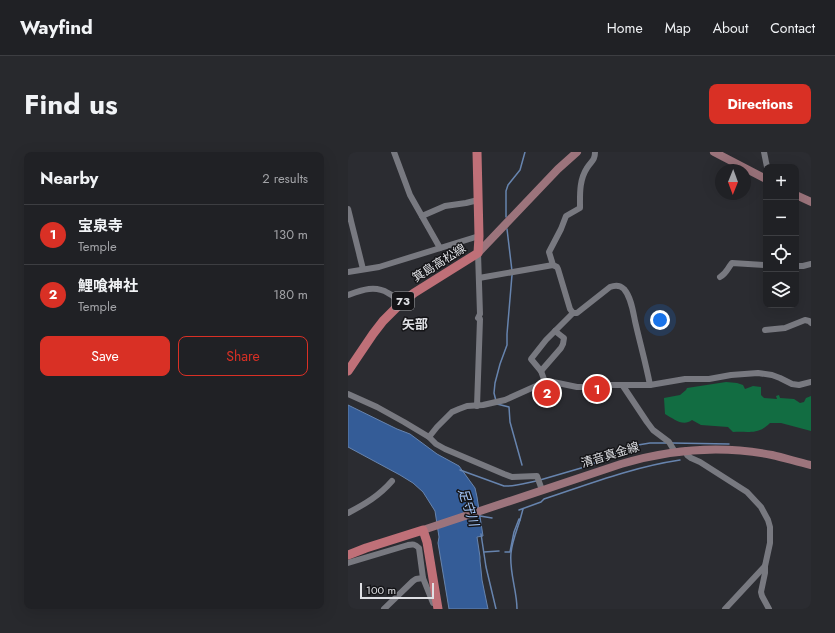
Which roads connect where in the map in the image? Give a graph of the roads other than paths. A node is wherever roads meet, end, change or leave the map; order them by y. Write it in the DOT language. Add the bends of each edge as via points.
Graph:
graph roads {
  1 [pos="394,152"];
  2 [pos="477,152"];
  3 [pos="577,152"];
  4 [pos="595,152"];
  5 [pos="714,152"];
  6 [pos="764,152"];
  7 [pos="766,164"];
  8 [pos="763,177"];
  9 [pos="799,196"];
  10 [pos="478,200"];
  11 [pos="811,202"];
  12 [pos="348,209"];
  13 [pos="422,216"];
  14 [pos="479,236"];
  15 [pos="440,248"];
  16 [pos="478,253"];
  17 [pos="811,264"];
  18 [pos="553,265"];
  19 [pos="763,265"];
  20 [pos="799,266"];
  21 [pos="363,270"];
  22 [pos="348,272"];
  23 [pos="720,277"];
  24 [pos="479,278"];
  25 [pos="348,295"];
  26 [pos="398,305"];
  27 [pos="573,313"];
  28 [pos="811,323"];
  29 [pos="765,330"];
  30 [pos="555,331"];
  31 [pos="348,371"];
  32 [pos="541,371"];
  33 [pos="545,382"];
  34 [pos="811,382"];
  35 [pos="650,385"];
  36 [pos="623,386"];
  37 [pos="348,394"];
  38 [pos="477,406"];
  39 [pos="429,437"];
  40 [pos="672,446"];
  41 [pos="686,450"];
  42 [pos="811,465"];
  43 [pos="392,481"];
  44 [pos="540,483"];
  45 [pos="348,513"];
  46 [pos="427,528"];
  47 [pos="348,555"];
  48 [pos="348,563"];
  49 [pos="765,566"];
  50 [pos="423,578"];
  51 [pos="437,605"];
  52 [pos="384,609"];
  53 [pos="725,609"];
  54 [pos="769,609"];
  1 -- 13 [label="street" via="410,195"];
  2 -- 10 [label="main road, 箕島高松線"];
  3 -- 16 [label="main road"];
  4 -- 18 [label="street" via="593,162 587,168 580,186 580,208 566,216 549,252"];
  5 -- 8 [label="main road"];
  6 -- 7 [label="street"];
  9 -- 11 [label="main road"];
  10 -- 13 [label="street" via="445,206"];
  10 -- 14 [label="main road, 箕島高松線"];
  12 -- 21 [label="street"];
  13 -- 15 [label="street"];
  14 -- 15 [label="street"];
  14 -- 16 [label="main road, 箕島高松線"];
  15 -- 21 [label="street"];
  16 -- 24 [label="street"];
  16 -- 26 [label="main road, 箕島高松線 / 73"];
  17 -- 20 [label="street"];
  18 -- 24 [label="street"];
  18 -- 27 [label="street" via="557,267"];
  19 -- 23 [label="street" via="732,263"];
  21 -- 22 [label="street"];
  24 -- 38 [label="street"];
  25 -- 26 [label="street" via="371,288 379,289 394,297"];
  26 -- 31 [label="main road, 箕島高松線 / 73" via="378,328"];
  27 -- 30 [label="street"];
  27 -- 35 [label="street" via="577,313 610,287 624,288 631,304"];
  28 -- 29 [label="street" via="805,320 785,328"];
  30 -- 32 [label="street" via="564,338 563,344"];
  30 -- 32 [label="street" via="531,359"];
  32 -- 33 [label="street"];
  33 -- 36 [label="street" via="577,387"];
  33 -- 38 [label="street" via="505,400"];
  34 -- 35 [label="street" via="792,384 772,375 758,373 685,379"];
  35 -- 36 [label="street"];
  36 -- 40 [label="street" via="653,430"];
  37 -- 39 [label="street" via="377,407"];
  38 -- 39 [label="street" via="467,406 452,412"];
  39 -- 44 [label="street" via="445,449 504,474 512,477 534,475"];
  40 -- 41 [label="main road, 清音真金線"];
  40 -- 44 [label="main road, 清音真金線" via="655,455"];
  41 -- 42 [label="main road, 清音真金線" via="747,451"];
  41 -- 49 [label="street" via="691,458 747,492 761,507 768,520 771,534"];
  43 -- 45 [label="street" via="370,501"];
  44 -- 46 [label="main road, 清音真金線" via="494,506"];
  46 -- 47 [label="main road"];
  46 -- 51 [label="main road"];
  48 -- 50 [label="street" via="412,544 419,548"];
  49 -- 53 [label="street"];
  49 -- 54 [label="street" via="761,592"];
  50 -- 51 [label="street" via="433,603"];
  50 -- 52 [label="street" via="413,581"];
}
